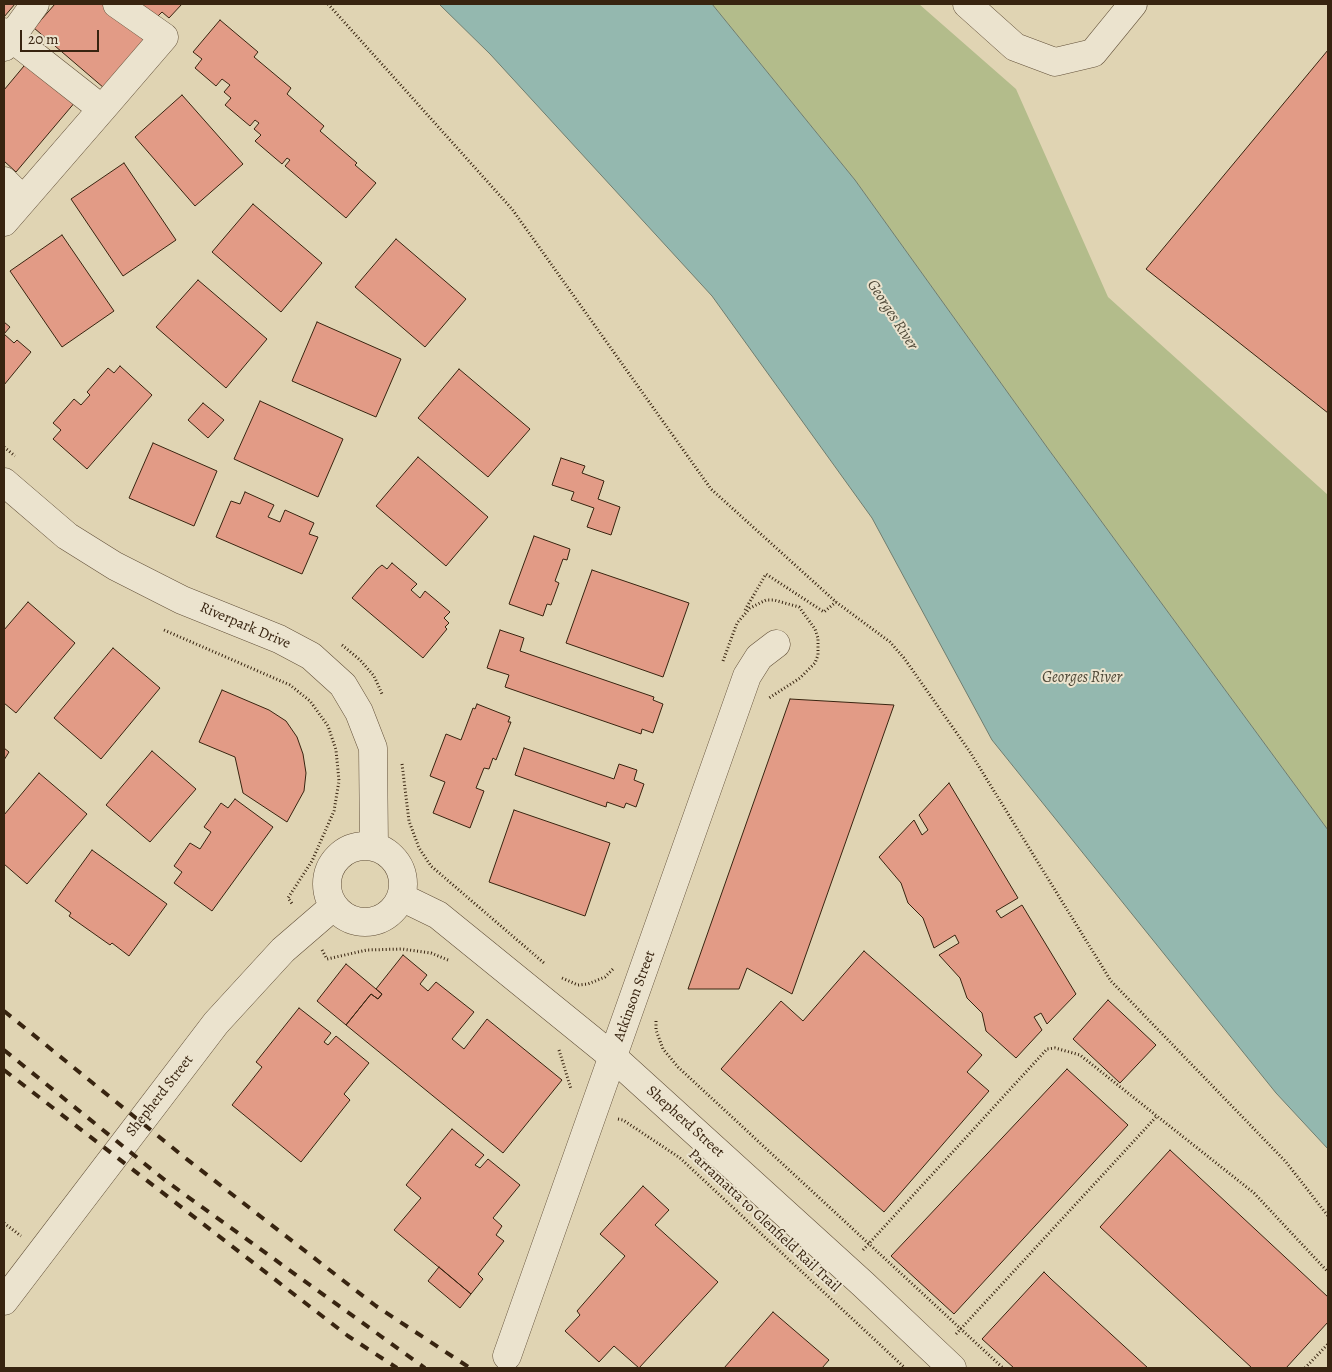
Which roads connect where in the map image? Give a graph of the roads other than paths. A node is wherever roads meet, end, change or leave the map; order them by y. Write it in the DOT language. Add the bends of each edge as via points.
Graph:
graph roads {
  1 [pos="35,4"];
  2 [pos="117,4"];
  3 [pos="967,4"];
  4 [pos="1134,4"];
  5 [pos="6,39"];
  6 [pos="102,109"];
  7 [pos="4,181"];
  8 [pos="23,200"];
  9 [pos="4,222"];
  10 [pos="4,482"];
  11 [pos="776,644"];
  12 [pos="374,846"];
  13 [pos="401,898"];
  14 [pos="334,906"];
  15 [pos="613,1056"];
  16 [pos="4,1300"];
  17 [pos="507,1356"];
  18 [pos="946,1362"];
  1 -- 5 [label="street"];
  2 -- 6 [label="street" via="164,37"];
  3 -- 4 [label="street" via="1015,47 1055,62 1093,53"];
  5 -- 6 [label="street"];
  6 -- 8 [label="street"];
  7 -- 8 [label="street"];
  8 -- 9 [label="street"];
  10 -- 12 [label="street, Riverpark Drive" via="67,536 115,566 182,600 279,639 311,656 343,686 360,712 373,748"];
  11 -- 15 [label="street, Atkinson Street" via="759,657 748,676"];
  12 -- 13 [label="street" via="396,860 404,885"];
  12 -- 14 [label="street" via="352,847 333,862 327,884"];
  13 -- 14 [label="street" via="391,912 376,921 353,920"];
  13 -- 15 [label="street, Shepherd Street" via="438,915"];
  14 -- 16 [label="street, Shepherd Street" via="283,950 216,1024"];
  15 -- 17 [label="street, Atkinson Street"];
  15 -- 18 [label="street, Shepherd Street"];
}
